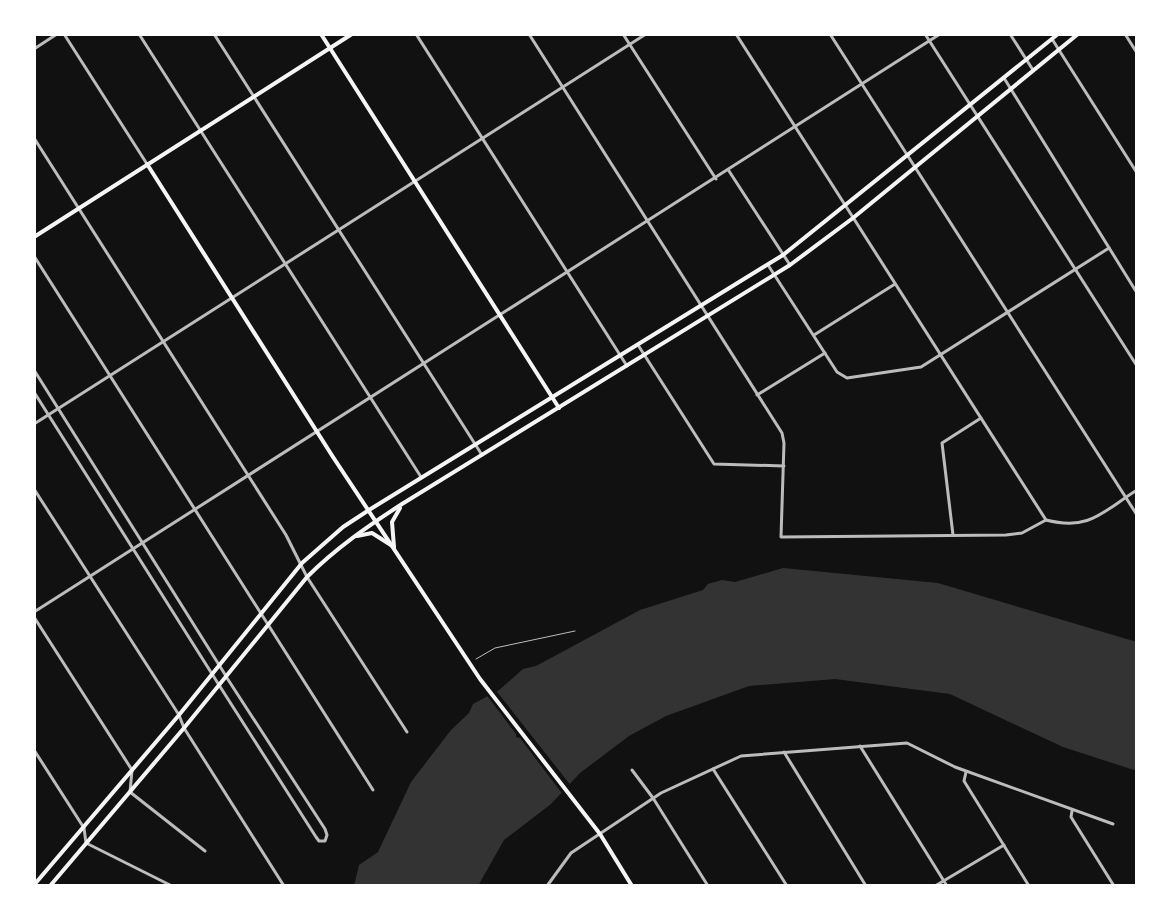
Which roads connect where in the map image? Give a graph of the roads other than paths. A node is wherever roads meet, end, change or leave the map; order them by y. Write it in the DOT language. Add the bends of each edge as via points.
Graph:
graph roads {
  1 [pos="57,34"];
  2 [pos="64,34"];
  3 [pos="139,34"];
  4 [pos="214,34"];
  5 [pos="321,34"];
  6 [pos="352,34"];
  7 [pos="416,34"];
  8 [pos="529,34"];
  9 [pos="623,34"];
  10 [pos="646,34"];
  11 [pos="736,34"];
  12 [pos="830,34"];
  13 [pos="925,34"];
  14 [pos="940,34"];
  15 [pos="1010,34"];
  16 [pos="1058,34"];
  17 [pos="1078,34"];
  18 [pos="1125,34"];
  19 [pos="1052,39"];
  20 [pos="929,41"];
  21 [pos="630,44"];
  22 [pos="330,48"];
  23 [pos="34,49"];
  24 [pos="1059,50"];
  25 [pos="1137,53"];
  26 [pos="1026,61"];
  27 [pos="1033,70"];
  28 [pos="1004,78"];
  29 [pos="862,84"];
  30 [pos="562,87"];
  31 [pos="1011,88"];
  32 [pos="253,96"];
  33 [pos="971,105"];
  34 [pos="977,115"];
  35 [pos="796,126"];
  36 [pos="200,130"];
  37 [pos="34,138"];
  38 [pos="482,139"];
  39 [pos="907,156"];
  40 [pos="147,164"];
  41 [pos="915,166"];
  42 [pos="728,170"];
  43 [pos="1137,173"];
  44 [pos="716,179"];
  45 [pos="415,182"];
  46 [pos="845,206"];
  47 [pos="78,208"];
  48 [pos="853,218"];
  49 [pos="648,221"];
  50 [pos="338,230"];
  51 [pos="34,237"];
  52 [pos="1109,248"];
  53 [pos="783,255"];
  54 [pos="34,256"];
  55 [pos="285,264"];
  56 [pos="768,264"];
  57 [pos="790,265"];
  58 [pos="1075,269"];
  59 [pos="567,273"];
  60 [pos="775,275"];
  61 [pos="895,284"];
  62 [pos="1137,293"];
  63 [pos="232,299"];
  64 [pos="701,305"];
  65 [pos="1008,312"];
  66 [pos="500,315"];
  67 [pos="708,316"];
  68 [pos="814,335"];
  69 [pos="163,342"];
  70 [pos="638,345"];
  71 [pos="825,353"];
  72 [pos="620,355"];
  73 [pos="941,355"];
  74 [pos="644,356"];
  75 [pos="424,363"];
  76 [pos="627,366"];
  77 [pos="1137,366"];
  78 [pos="34,370"];
  79 [pos="110,376"];
  80 [pos="34,392"];
  81 [pos="757,395"];
  82 [pos="552,397"];
  83 [pos="370,398"];
  84 [pos="559,408"];
  85 [pos="58,409"];
  86 [pos="48,415"];
  87 [pos="981,418"];
  88 [pos="34,424"];
  89 [pos="316,432"];
  90 [pos="475,445"];
  91 [pos="482,455"];
  92 [pos="784,466"];
  93 [pos="248,475"];
  94 [pos="421,477"];
  95 [pos="34,489"];
  96 [pos="1137,490"];
  97 [pos="1126,497"];
  98 [pos="402,504"];
  99 [pos="195,509"];
  100 [pos="369,510"];
  101 [pos="1137,515"];
  102 [pos="1046,520"];
  103 [pos="376,521"];
  104 [pos="953,535"];
  105 [pos="350,538"];
  106 [pos="142,542"];
  107 [pos="394,547"];
  108 [pos="132,548"];
  109 [pos="302,563"];
  110 [pos="89,576"];
  111 [pos="307,577"];
  112 [pos="260,613"];
  113 [pos="34,614"];
  114 [pos="268,625"];
  115 [pos="575,631"];
  116 [pos="476,659"];
  117 [pos="219,664"];
  118 [pos="212,673"];
  119 [pos="226,676"];
  120 [pos="219,685"];
  121 [pos="179,715"];
  122 [pos="184,728"];
  123 [pos="407,732"];
  124 [pos="860,746"];
  125 [pos="34,750"];
  126 [pos="784,752"];
  127 [pos="713,769"];
  128 [pos="132,770"];
  129 [pos="632,770"];
  130 [pos="966,771"];
  131 [pos="373,790"];
  132 [pos="130,792"];
  133 [pos="653,798"];
  134 [pos="1072,811"];
  135 [pos="1113,824"];
  136 [pos="84,828"];
  137 [pos="600,834"];
  138 [pos="86,843"];
  139 [pos="1004,845"];
  140 [pos="205,851"];
  141 [pos="944,881"];
  142 [pos="36,884"];
  143 [pos="52,884"];
  144 [pos="59,886"];
  145 [pos="172,886"];
  146 [pos="284,886"];
  147 [pos="547,886"];
  148 [pos="632,886"];
  149 [pos="708,886"];
  150 [pos="787,886"];
  151 [pos="866,886"];
  152 [pos="935,886"];
  153 [pos="947,886"];
  154 [pos="1029,886"];
  155 [pos="1114,886"];
  1 -- 23 [label="street"];
  2 -- 40 [label="street"];
  3 -- 36 [label="street"];
  4 -- 32 [label="street"];
  5 -- 22 [label="main road"];
  6 -- 22 [label="main road"];
  7 -- 38 [label="street"];
  8 -- 30 [label="street"];
  9 -- 21 [label="street"];
  10 -- 21 [label="street"];
  11 -- 35 [label="street"];
  12 -- 29 [label="street"];
  13 -- 20 [label="street"];
  14 -- 20 [label="street"];
  15 -- 26 [label="street"];
  16 -- 19 [label="main road"];
  17 -- 24 [label="main road"];
  18 -- 25 [label="street"];
  19 -- 24 [label="street"];
  19 -- 26 [label="main road"];
  20 -- 29 [label="street"];
  20 -- 33 [label="street"];
  21 -- 30 [label="street"];
  21 -- 44 [label="street"];
  22 -- 32 [label="main road"];
  22 -- 45 [label="main road"];
  24 -- 27 [label="main road"];
  24 -- 43 [label="street"];
  26 -- 27 [label="street"];
  26 -- 28 [label="main road"];
  27 -- 31 [label="main road"];
  28 -- 31 [label="street"];
  28 -- 33 [label="main road"];
  29 -- 35 [label="street"];
  29 -- 39 [label="street"];
  30 -- 38 [label="street"];
  30 -- 49 [label="street"];
  31 -- 34 [label="main road"];
  31 -- 52 [label="street"];
  32 -- 36 [label="main road"];
  32 -- 50 [label="street"];
  33 -- 34 [label="street"];
  33 -- 39 [label="main road"];
  34 -- 41 [label="main road"];
  34 -- 58 [label="street"];
  35 -- 42 [label="street"];
  35 -- 46 [label="street"];
  36 -- 40 [label="main road"];
  36 -- 55 [label="street"];
  37 -- 47 [label="street"];
  38 -- 45 [label="street"];
  38 -- 59 [label="street"];
  39 -- 41 [label="street"];
  39 -- 46 [label="main road"];
  40 -- 47 [label="main road"];
  40 -- 63 [label="main road"];
  41 -- 48 [label="main road"];
  41 -- 65 [label="street"];
  42 -- 44 [label="street"];
  42 -- 53 [label="street"];
  44 -- 49 [label="street"];
  45 -- 50 [label="street"];
  45 -- 66 [label="main road"];
  46 -- 48 [label="street"];
  46 -- 53 [label="main road"];
  47 -- 51 [label="main road"];
  47 -- 69 [label="street"];
  48 -- 57 [label="main road"];
  48 -- 61 [label="street"];
  49 -- 59 [label="street"];
  49 -- 64 [label="street"];
  50 -- 55 [label="street"];
  50 -- 75 [label="street"];
  52 -- 58 [label="street"];
  52 -- 62 [label="street"];
  53 -- 56 [label="main road"];
  53 -- 57 [label="street"];
  54 -- 79 [label="street"];
  55 -- 63 [label="street"];
  55 -- 83 [label="street"];
  56 -- 60 [label="street"];
  56 -- 64 [label="main road"];
  57 -- 60 [label="main road"];
  58 -- 65 [label="street"];
  58 -- 77 [label="street"];
  59 -- 66 [label="street"];
  59 -- 72 [label="street"];
  60 -- 67 [label="main road"];
  60 -- 68 [label="street"];
  61 -- 68 [label="street"];
  61 -- 73 [label="street"];
  63 -- 69 [label="street"];
  63 -- 89 [label="main road"];
  64 -- 67 [label="street"];
  64 -- 70 [label="main road"];
  65 -- 73 [label="street"];
  65 -- 97 [label="street"];
  66 -- 75 [label="street"];
  66 -- 82 [label="main road"];
  67 -- 74 [label="main road"];
  67 -- 81 [label="street"];
  68 -- 71 [label="street"];
  69 -- 79 [label="street"];
  69 -- 93 [label="street"];
  70 -- 72 [label="main road"];
  70 -- 74 [label="street"];
  71 -- 73 [label="street" via="847,378 921,367"];
  71 -- 81 [label="street"];
  72 -- 76 [label="street"];
  72 -- 82 [label="main road"];
  73 -- 87 [label="street"];
  74 -- 76 [label="main road"];
  74 -- 92 [label="street" via="714,464"];
  75 -- 83 [label="street"];
  75 -- 90 [label="street"];
  76 -- 84 [label="main road"];
  78 -- 85 [label="street"];
  79 -- 85 [label="street"];
  79 -- 99 [label="street"];
  80 -- 86 [label="street"];
  81 -- 92 [label="street" via="782,433"];
  82 -- 84 [label="main road"];
  82 -- 90 [label="main road"];
  83 -- 89 [label="street"];
  83 -- 94 [label="street"];
  84 -- 91 [label="main road"];
  85 -- 86 [label="street"];
  85 -- 106 [label="street"];
  86 -- 88 [label="street"];
  86 -- 108 [label="street"];
  87 -- 102 [label="street"];
  87 -- 104 [label="street" via="942,443"];
  89 -- 93 [label="street"];
  89 -- 100 [label="main road"];
  90 -- 91 [label="street"];
  90 -- 94 [label="main road"];
  91 -- 98 [label="main road"];
  92 -- 104 [label="street" via="781,537"];
  93 -- 99 [label="street"];
  93 -- 109 [label="street"];
  94 -- 100 [label="main road"];
  95 -- 110 [label="street"];
  96 -- 97 [label="street"];
  97 -- 101 [label="street"];
  97 -- 102 [label="street" via="1082,524"];
  98 -- 103 [label="main road"];
  98 -- 107 [label="main road" via="392,522"];
  99 -- 106 [label="street"];
  99 -- 112 [label="street"];
  100 -- 103 [label="main road"];
  100 -- 109 [label="main road"];
  102 -- 104 [label="street" via="1014,534"];
  103 -- 105 [label="main road"];
  103 -- 107 [label="main road"];
  105 -- 107 [label="main road" via="372,533"];
  105 -- 111 [label="main road"];
  106 -- 108 [label="street"];
  106 -- 117 [label="street"];
  107 -- 137 [label="main road" via="480,679"];
  108 -- 110 [label="street"];
  108 -- 118 [label="street"];
  109 -- 111 [label="street"];
  109 -- 112 [label="main road"];
  110 -- 113 [label="street"];
  110 -- 121 [label="street"];
  111 -- 114 [label="main road"];
  111 -- 123 [label="street"];
  112 -- 114 [label="street"];
  112 -- 117 [label="main road"];
  113 -- 128 [label="street"];
  114 -- 119 [label="main road"];
  114 -- 131 [label="street"];
  115 -- 116 [label="lane" via="495,648"];
  117 -- 118 [label="main road"];
  117 -- 119 [label="street"];
  118 -- 120 [label="street"];
  118 -- 121 [label="main road"];
  119 -- 120 [label="main road"];
  119 -- 120 [label="street" via="325,829 325,841 316,837"];
  120 -- 122 [label="main road"];
  121 -- 122 [label="street"];
  121 -- 128 [label="main road"];
  122 -- 132 [label="main road"];
  122 -- 146 [label="street"];
  124 -- 126 [label="street"];
  124 -- 130 [label="street" via="907,743"];
  124 -- 141 [label="street"];
  125 -- 136 [label="street"];
  126 -- 127 [label="street" via="741,756"];
  126 -- 151 [label="street"];
  127 -- 133 [label="street"];
  127 -- 150 [label="street"];
  128 -- 132 [label="street"];
  128 -- 136 [label="main road"];
  129 -- 133 [label="street"];
  130 -- 134 [label="street"];
  130 -- 139 [label="street" via="964,781"];
  132 -- 138 [label="main road"];
  132 -- 140 [label="street"];
  133 -- 137 [label="street"];
  133 -- 149 [label="street"];
  134 -- 135 [label="street"];
  134 -- 155 [label="street"];
  136 -- 138 [label="street"];
  136 -- 142 [label="main road"];
  137 -- 147 [label="street" via="571,853"];
  137 -- 148 [label="main road"];
  138 -- 143 [label="main road"];
  138 -- 145 [label="street"];
  139 -- 141 [label="street"];
  139 -- 154 [label="street"];
  141 -- 152 [label="street"];
  141 -- 153 [label="street"];
  143 -- 144 [label="street"];
}
